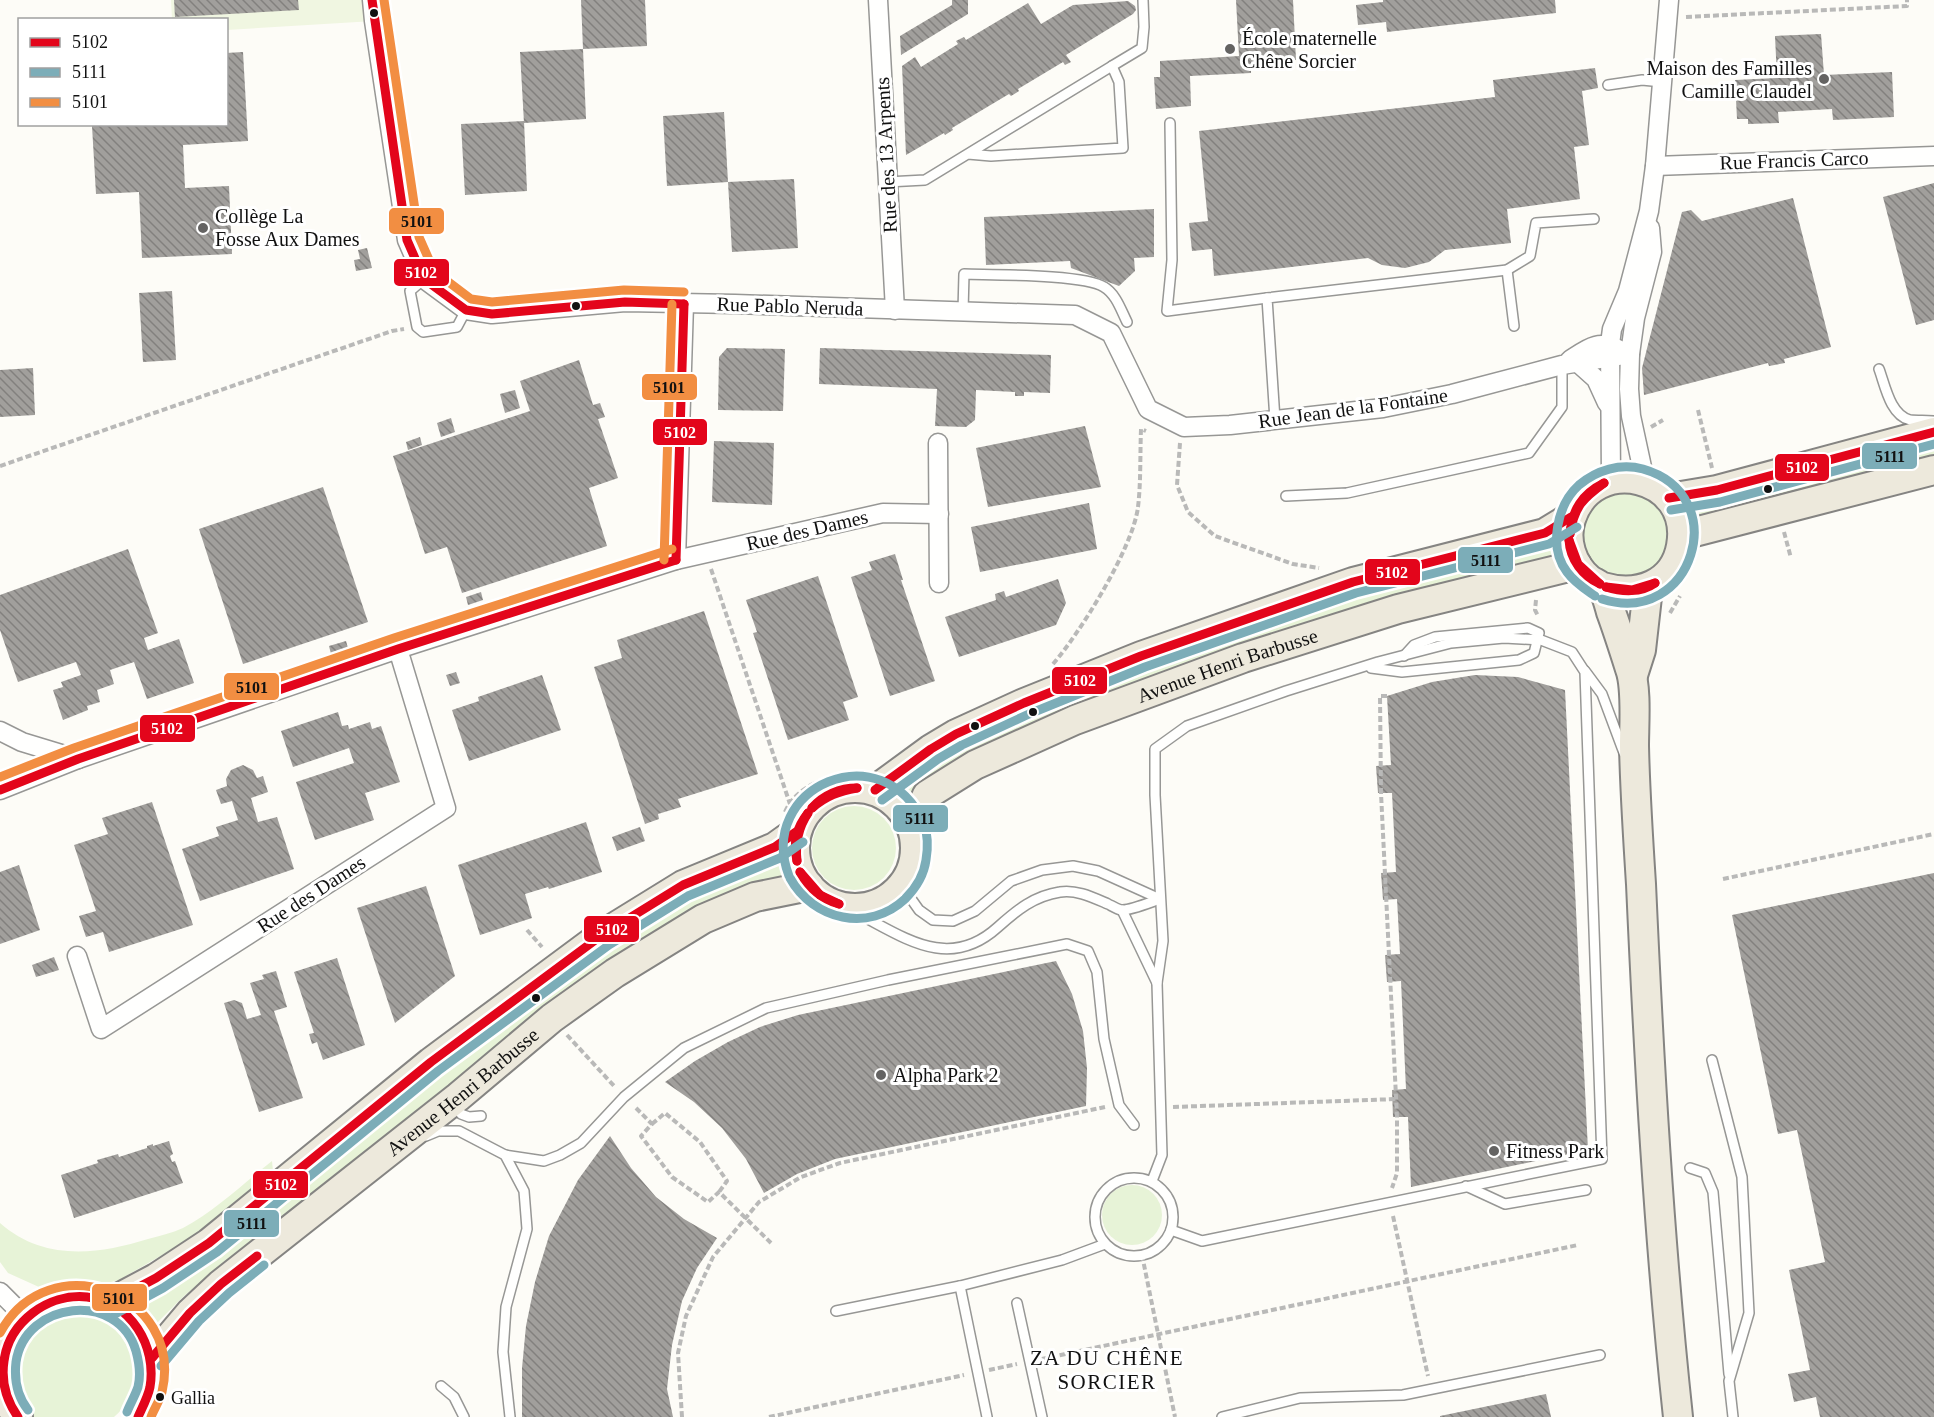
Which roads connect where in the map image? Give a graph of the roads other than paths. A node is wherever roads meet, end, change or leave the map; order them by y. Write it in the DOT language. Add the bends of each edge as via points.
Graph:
graph roads {
  1 [pos="372,0"];
  2 [pos="878,0"];
  3 [pos="1143,0"];
  4 [pos="1668,9"];
  5 [pos="1112,66"];
  6 [pos="1662,82"];
  7 [pos="1608,85"];
  8 [pos="1170,123"];
  9 [pos="968,154"];
  10 [pos="1934,156"];
  11 [pos="1655,166"];
  12 [pos="887,182"];
  13 [pos="1649,211"];
  14 [pos="1594,219"];
  15 [pos="1507,270"];
  16 [pos="424,279"];
  17 [pos="1267,298"];
  18 [pos="684,304"];
  19 [pos="895,309"];
  20 [pos="466,310"];
  21 [pos="963,311"];
  22 [pos="1127,322"];
  23 [pos="1514,326"];
  24 [pos="1610,351"];
  25 [pos="1630,354"];
  26 [pos="1569,364"];
  27 [pos="1879,369"];
  28 [pos="1148,409"];
  29 [pos="1610,410"];
  30 [pos="1275,420"];
  31 [pos="1934,421"];
  32 [pos="1934,432"];
  33 [pos="938,442"];
  34 [pos="1934,470"];
  35 [pos="1611,480"];
  36 [pos="1645,481"];
  37 [pos="1286,496"];
  38 [pos="1669,498"];
  39 [pos="939,514"];
  40 [pos="1571,517"];
  41 [pos="1683,536"];
  42 [pos="676,560"];
  43 [pos="1577,565"];
  44 [pos="939,583"];
  45 [pos="1603,587"];
  46 [pos="1648,588"];
  47 [pos="1542,641"];
  48 [pos="398,649"];
  49 [pos="1572,652"];
  50 [pos="1371,668"];
  51 [pos="1633,675"];
  52 [pos="0,732"];
  53 [pos="78,759"];
  54 [pos="1635,782"];
  55 [pos="868,784"];
  56 [pos="0,790"];
  57 [pos="789,825"];
  58 [pos="913,828"];
  59 [pos="809,886"];
  60 [pos="902,886"];
  61 [pos="1160,900"];
  62 [pos="844,907"];
  63 [pos="1122,910"];
  64 [pos="78,956"];
  65 [pos="1157,983"];
  66 [pos="1712,1060"];
  67 [pos="458,1097"];
  68 [pos="1134,1125"];
  69 [pos="459,1131"];
  70 [pos="418,1142"];
  71 [pos="505,1155"];
  72 [pos="1690,1168"];
  73 [pos="1152,1181"];
  74 [pos="1466,1186"];
  75 [pos="1586,1190"];
  76 [pos="327,1214"];
  77 [pos="1171,1230"];
  78 [pos="1105,1244"];
  79 [pos="270,1245"];
  80 [pos="960,1286"];
  81 [pos="0,1292"];
  82 [pos="109,1303"];
  83 [pos="1017,1303"];
  84 [pos="836,1311"];
  85 [pos="26,1318"];
  86 [pos="1600,1355"];
  87 [pos="152,1358"];
  88 [pos="1,1373"];
  89 [pos="1729,1380"];
  90 [pos="441,1386"];
  91 [pos="18,1417"];
  92 [pos="138,1417"];
  93 [pos="464,1417"];
  94 [pos="510,1417"];
  95 [pos="987,1417"];
  96 [pos="1042,1417"];
  97 [pos="1222,1417"];
  98 [pos="1678,1417"];
  99 [pos="1733,1417"];
  1 -- 16 [label="street" via="407,240"];
  2 -- 12 [label="street, Rue des 13 Arpents"];
  3 -- 5 [label="lane" via="1142,48"];
  4 -- 6 [label="street"];
  5 -- 9 [label="lane"];
  5 -- 9 [label="lane" via="1119,82 1123,148"];
  6 -- 7 [label="lane" via="1642,80"];
  6 -- 11 [label="street"];
  8 -- 17 [label="lane" via="1172,260 1167,310"];
  9 -- 12 [label="lane" via="925,180"];
  10 -- 11 [label="street, Rue Francis Carco"];
  11 -- 13 [label="street"];
  12 -- 19 [label="street, Rue des 13 Arpents"];
  13 -- 24 [label="street" via="1628,291 1612,329"];
  13 -- 25 [label="street" via="1652,252"];
  14 -- 15 [label="lane" via="1536,223 1530,256"];
  15 -- 17 [label="lane"];
  15 -- 23 [label="lane"];
  16 -- 20 [label="street, Rue Pablo Neruda"];
  16 -- 20 [label="lane" via="410,291 417,327 423,332 457,327"];
  17 -- 30 [label="lane"];
  18 -- 19 [label="street, Rue Pablo Neruda"];
  18 -- 20 [label="street, Rue Pablo Neruda" via="625,302 492,314"];
  18 -- 42 [label="street"];
  19 -- 21 [label="street, Rue Pablo Neruda"];
  21 -- 22 [label="lane" via="964,274 1071,279 1104,286 1114,296"];
  21 -- 28 [label="street, Rue Pablo Neruda" via="1075,315 1111,333"];
  24 -- 25 [label="street"];
  24 -- 26 [label="street, Rue Jean de la Fontaine" via="1592,345"];
  24 -- 29 [label="street"];
  25 -- 36 [label="street" via="1631,416"];
  26 -- 29 [label="street" via="1596,379"];
  26 -- 30 [label="street, Rue Jean de la Fontaine" via="1383,408"];
  26 -- 37 [label="lane" via="1562,407 1529,453 1347,493"];
  27 -- 31 [label="lane" via="1897,412 1908,419"];
  28 -- 30 [label="street, Rue Jean de la Fontaine" via="1184,427"];
  29 -- 35 [label="street"];
  32 -- 38 [label="main road" via="1717,490"];
  33 -- 39 [label="street"];
  34 -- 41 [label="main road"];
  35 -- 36 [label="main road"];
  35 -- 40 [label="main road" via="1582,499"];
  36 -- 38 [label="main road"];
  38 -- 41 [label="main road" via="1679,516"];
  39 -- 42 [label="street, Rue des Dames" via="883,513"];
  39 -- 44 [label="street"];
  40 -- 43 [label="main road" via="1570,549"];
  40 -- 55 [label="main road, Avenue Henri Barbusse" via="1545,533 1353,582 1141,656 956,734"];
  41 -- 46 [label="main road" via="1674,567"];
  42 -- 48 [label="street, Rue des Dames"];
  43 -- 45 [label="main road"];
  43 -- 58 [label="main road, Avenue Henri Barbusse" via="1398,609 1243,658 1075,720 975,765 927,795"];
  45 -- 46 [label="main road" via="1618,592"];
  45 -- 51 [label="main road"];
  46 -- 51 [label="main road" via="1641,650"];
  47 -- 49 [label="lane"];
  47 -- 50 [label="lane" via="1534,652 1519,660 1402,672"];
  47 -- 61 [label="lane" via="1504,638 1451,643 1286,691 1187,726 1155,749"];
  48 -- 53 [label="street, Rue des Dames"];
  48 -- 64 [label="street, Rue des Dames" via="446,808 100,1029"];
  49 -- 54 [label="lane" via="1602,694"];
  49 -- 74 [label="lane" via="1585,672 1602,1159"];
  51 -- 54 [label="main road"];
  52 -- 53 [label="street"];
  53 -- 56 [label="street, Rue des Dames"];
  54 -- 98 [label="main road" via="1650,1079"];
  55 -- 57 [label="main road" via="823,796"];
  55 -- 58 [label="main road" via="891,799"];
  57 -- 59 [label="main road" via="800,872"];
  57 -- 82 [label="main road, Avenue Henri Barbusse" via="775,847 683,885 602,935 431,1062 209,1243"];
  58 -- 60 [label="main road" via="916,848 912,868"];
  59 -- 62 [label="main road" via="825,900"];
  59 -- 67 [label="main road, Avenue Henri Barbusse" via="755,897 703,919 615,973 552,1018"];
  60 -- 61 [label="lane" via="919,910 933,920 953,921 975,911 1011,881 1042,870 1073,866 1098,872"];
  60 -- 62 [label="main road" via="876,904"];
  61 -- 63 [label="lane"];
  61 -- 65 [label="lane" via="1163,941"];
  62 -- 63 [label="lane" via="901,938 931,948 958,948 988,936 1039,896 1063,891 1086,895"];
  63 -- 65 [label="lane"];
  65 -- 73 [label="lane" via="1162,1155"];
  66 -- 89 [label="lane" via="1742,1177 1749,1312"];
  67 -- 69 [label="lane" via="461,1114 481,1116"];
  67 -- 79 [label="main road, Avenue Henri Barbusse"];
  68 -- 71 [label="lane" via="1119,1105 1104,1039 1097,972 1088,951 1067,944 766,1008 684,1048 624,1097 580,1143 560,1155 544,1161"];
  69 -- 70 [label="lane" via="438,1131"];
  69 -- 71 [label="lane"];
  71 -- 94 [label="lane" via="524,1191 527,1229 506,1307 503,1352"];
  72 -- 89 [label="lane" via="1705,1173 1713,1192"];
  73 -- 77 [label="lane" via="1168,1197"];
  73 -- 78 [label="lane" via="1128,1178 1106,1188 1095,1209 1098,1233"];
  74 -- 75 [label="lane" via="1505,1204"];
  74 -- 77 [label="lane" via="1202,1241"];
  76 -- 79 [label="lane"];
  77 -- 78 [label="lane" via="1161,1246 1142,1256 1120,1254"];
  78 -- 80 [label="lane" via="1062,1260"];
  79 -- 87 [label="main road, Avenue Henri Barbusse" via="190,1313"];
  80 -- 84 [label="lane"];
  80 -- 95 [label="lane"];
  81 -- 85 [label="street"];
  82 -- 85 [label="main road" via="67,1297 45,1304"];
  82 -- 87 [label="main road" via="131,1319 145,1337"];
  83 -- 96 [label="lane"];
  85 -- 88 [label="main road" via="13,1333"];
  86 -- 97 [label="lane" via="1403,1395 1300,1398"];
  87 -- 92 [label="main road" via="153,1380"];
  88 -- 91 [label="main road" via="5,1394"];
  89 -- 99 [label="lane"];
  90 -- 93 [label="lane" via="454,1398"];
}
